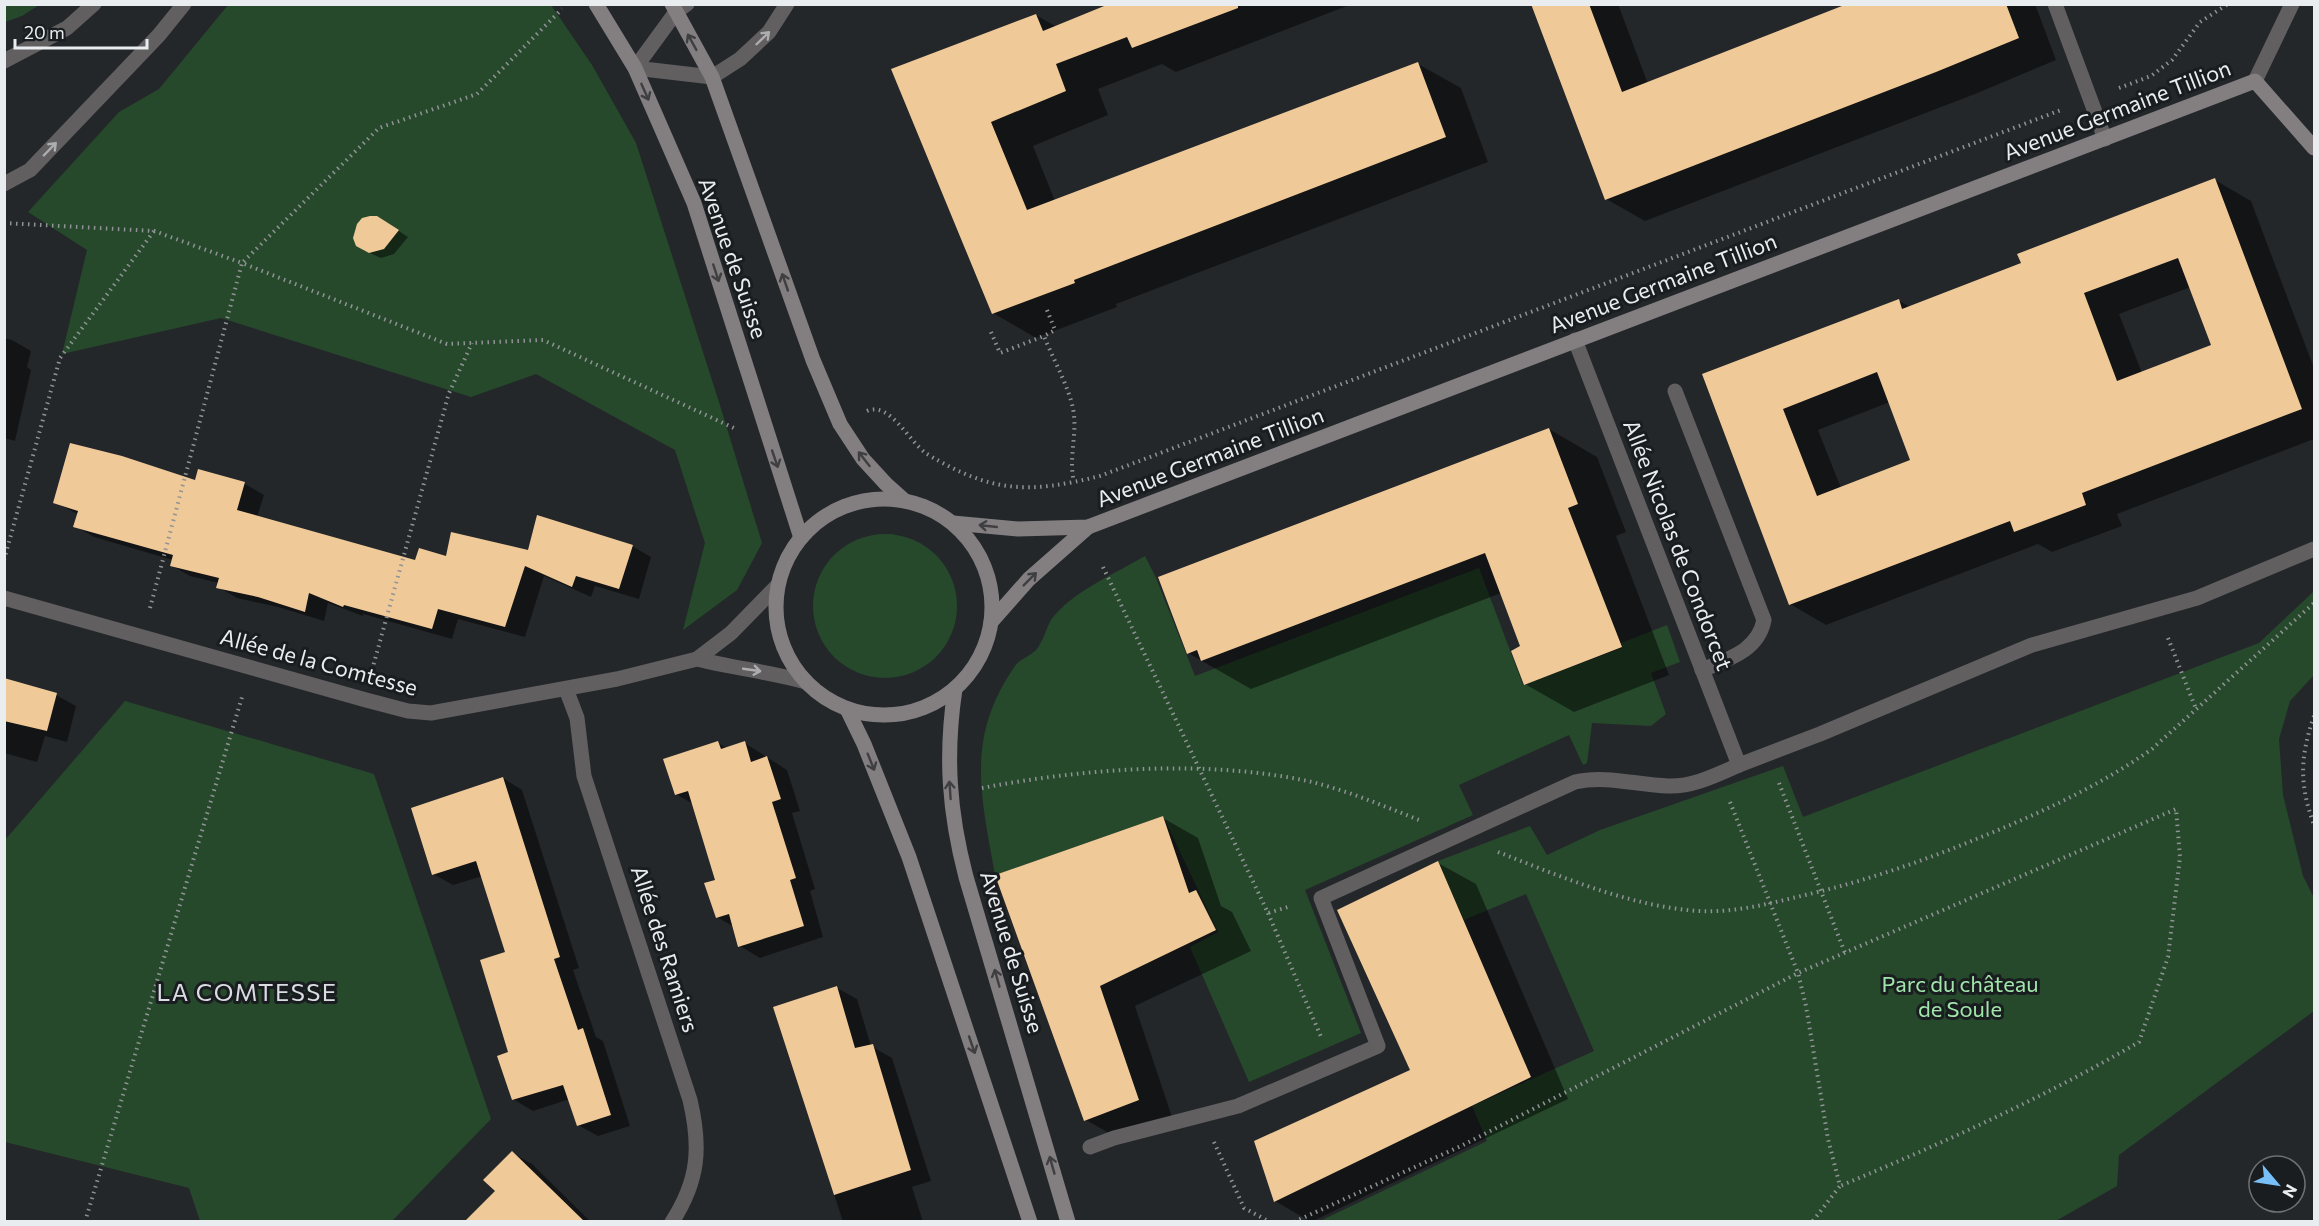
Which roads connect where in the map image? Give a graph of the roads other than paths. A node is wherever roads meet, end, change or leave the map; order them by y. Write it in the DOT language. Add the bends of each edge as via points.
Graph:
graph roads {
  1 [pos="94,4"];
  2 [pos="184,4"];
  3 [pos="596,4"];
  4 [pos="788,4"];
  5 [pos="2055,4"];
  6 [pos="2292,4"];
  7 [pos="678,7"];
  8 [pos="4,61"];
  9 [pos="635,68"];
  10 [pos="712,78"];
  11 [pos="2255,81"];
  12 [pos="2105,139"];
  13 [pos="2314,148"];
  14 [pos="4,184"];
  15 [pos="1575,340"];
  16 [pos="1675,391"];
  17 [pos="905,501"];
  18 [pos="953,523"];
  19 [pos="1088,527"];
  20 [pos="801,538"];
  21 [pos="2314,549"];
  22 [pos="777,586"];
  23 [pos="4,598"];
  24 [pos="991,622"];
  25 [pos="697,658"];
  26 [pos="1702,670"];
  27 [pos="806,682"];
  28 [pos="567,689"];
  29 [pos="955,689"];
  30 [pos="848,709"];
  31 [pos="1739,765"];
  32 [pos="1090,1147"];
  33 [pos="672,1221"];
  34 [pos="1030,1221"];
  35 [pos="1068,1221"];
  1 -- 8 [label="street" via="67,28"];
  14 -- 2 [label="street, one-way" via="30,170"];
  3 -- 9 [label="street, Avenue de Suisse"];
  10 -- 4 [label="street, one-way" via="769,32"];
  5 -- 12 [label="street"];
  6 -- 11 [label="street, Avenue Germaine Tillion"];
  7 -- 9 [label="street"];
  10 -- 7 [label="street, Avenue de Suisse, one-way"];
  9 -- 10 [label="street"];
  9 -- 20 [label="street, Avenue de Suisse, one-way" via="694,203"];
  17 -- 10 [label="street, Avenue de Suisse, one-way" via="863,459 840,424 813,360"];
  11 -- 12 [label="street, Avenue Germaine Tillion"];
  11 -- 13 [label="street, Avenue Germaine Tillion"];
  12 -- 15 [label="street, Avenue Germaine Tillion"];
  15 -- 19 [label="street, Avenue Germaine Tillion"];
  15 -- 26 [label="street, Allée Nicolas de Condorcet"];
  16 -- 26 [label="street" via="1764,620 1761,633 1741,653"];
  17 -- 18 [label="street" via="930,509"];
  17 -- 20 [label="street" via="859,501 827,515"];
  19 -- 18 [label="street, Avenue Germaine Tillion, one-way" via="1018,529"];
  18 -- 24 [label="street" via="986,565 992,591"];
  24 -- 19 [label="street, Avenue Germaine Tillion, one-way" via="1029,579"];
  20 -- 22 [label="street" via="786,560"];
  21 -- 31 [label="street" via="2197,598 2032,645"];
  22 -- 25 [label="street, Allée de la Comtesse" via="731,633"];
  22 -- 27 [label="street" via="780,640"];
  23 -- 28 [label="street, Allée de la Comtesse" via="408,711 431,713"];
  24 -- 29 [label="street" via="979,659"];
  25 -- 27 [label="street, Allée de la Comtesse, one-way"];
  25 -- 28 [label="street, Allée de la Comtesse"];
  26 -- 31 [label="street, Allée Nicolas de Condorcet"];
  27 -- 30 [label="street" via="825,698"];
  28 -- 33 [label="street, Allée des Ramiers" via="578,718 584,776 697,1129 690,1187"];
  29 -- 30 [label="street" via="915,711 870,715"];
  35 -- 29 [label="street, Avenue de Suisse, one-way" via="954,832 949,761"];
  30 -- 34 [label="street, one-way" via="909,857"];
  31 -- 32 [label="street" via="1695,783 1669,786 1591,779 1575,782 1321,898 1378,1046 1238,1106"];
}
